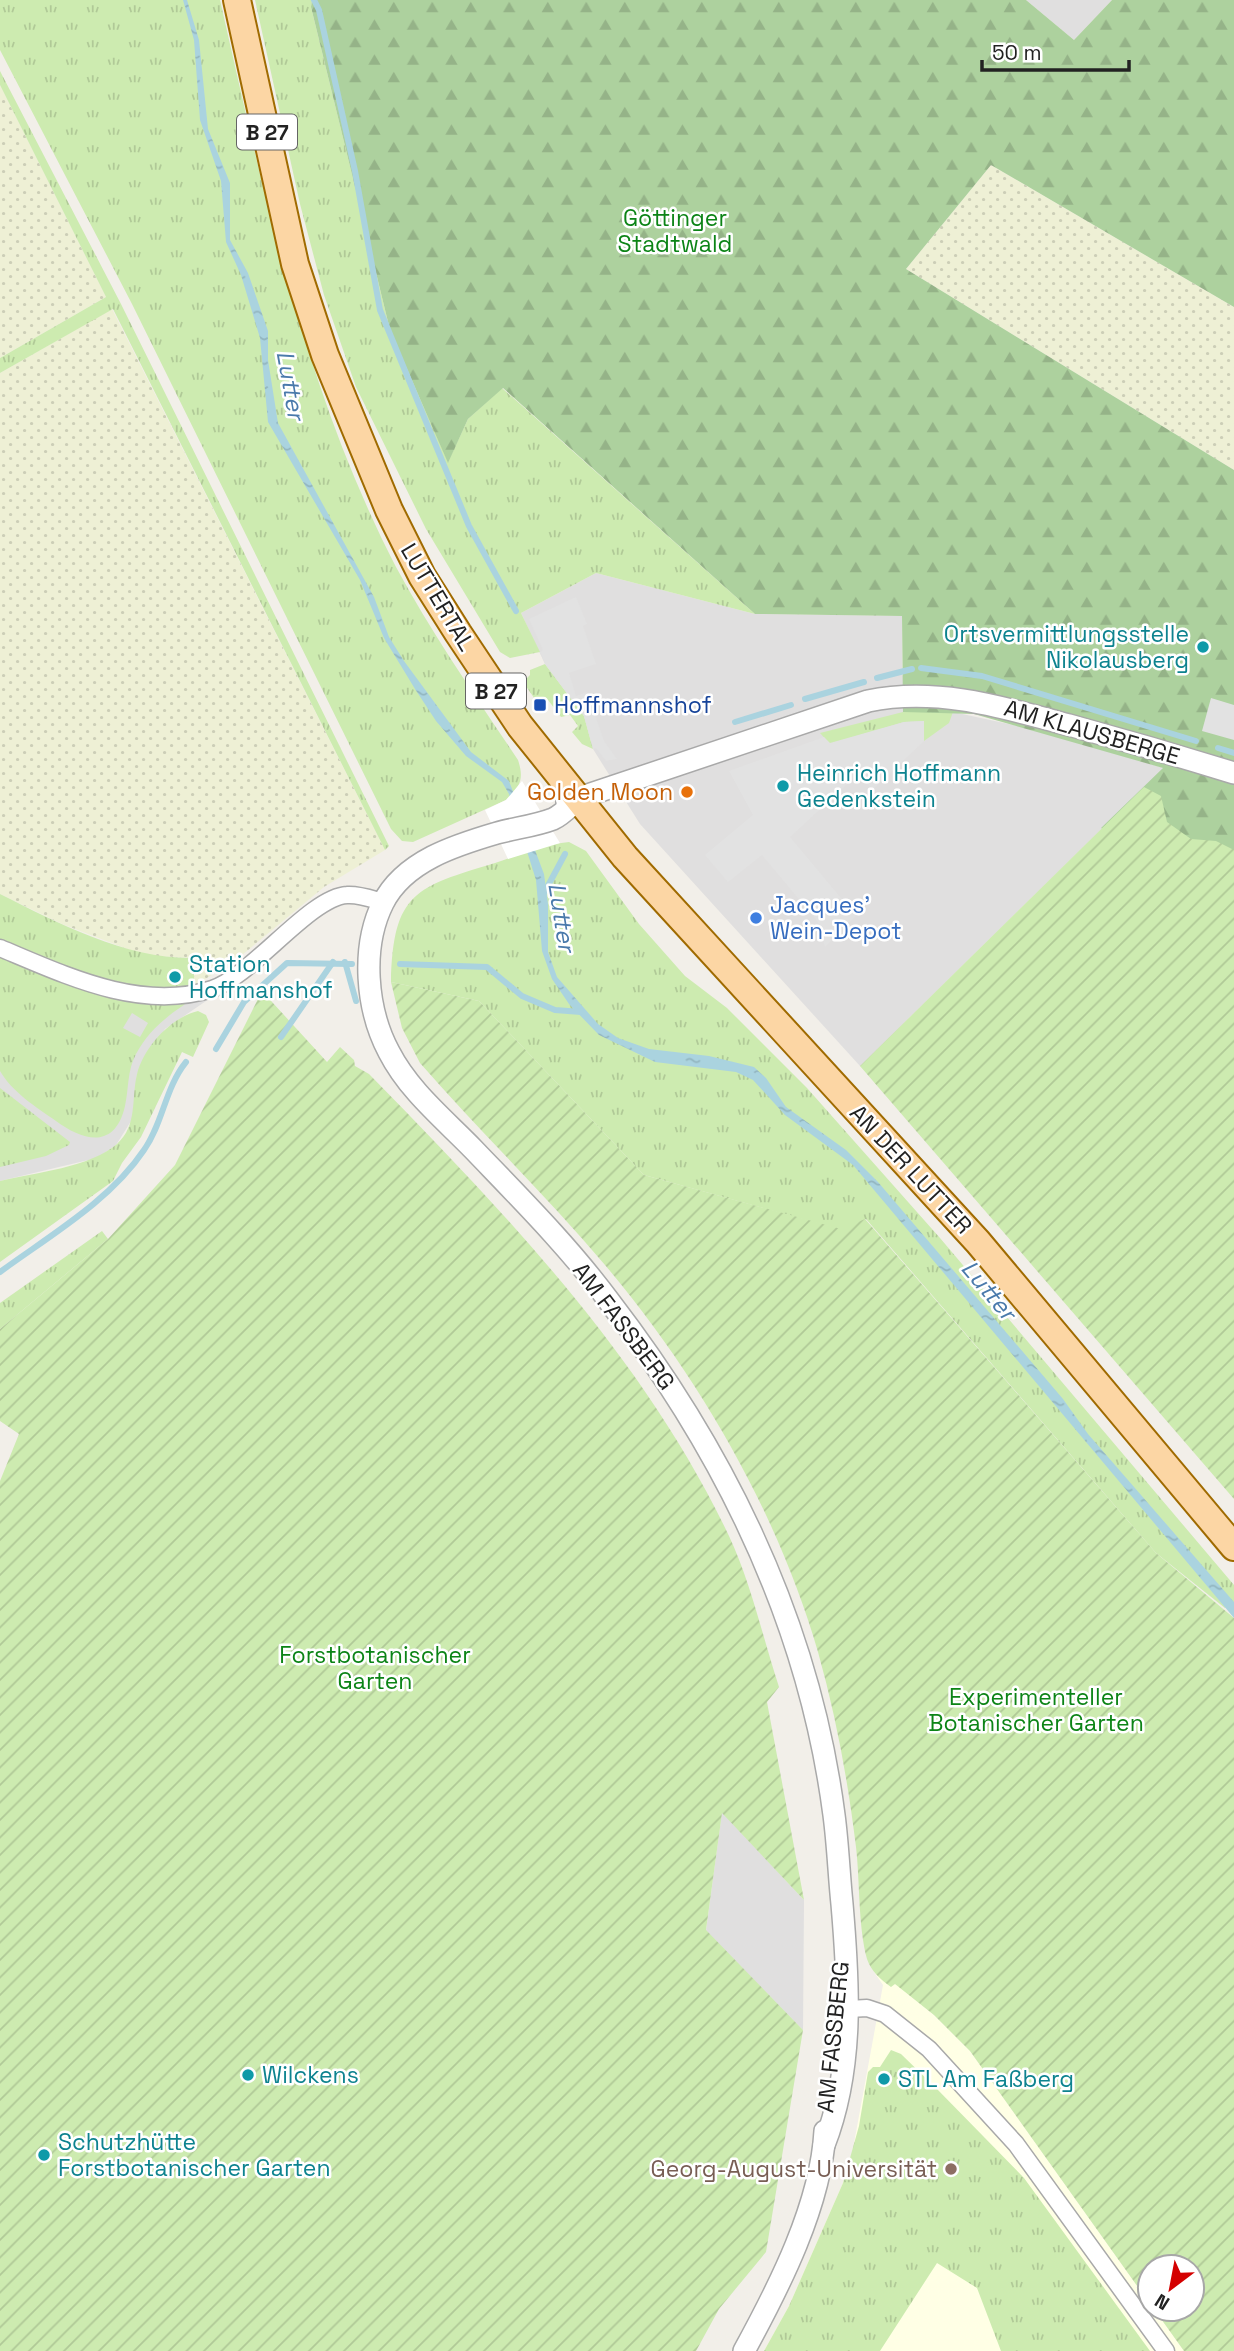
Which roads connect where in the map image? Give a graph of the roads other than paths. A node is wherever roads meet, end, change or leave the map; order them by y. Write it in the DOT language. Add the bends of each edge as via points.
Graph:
graph roads {
  1 [pos="237,0"];
  2 [pos="1234,773"];
  3 [pos="578,799"];
  4 [pos="383,902"];
  5 [pos="0,948"];
  6 [pos="1234,1547"];
  7 [pos="843,2009"];
  8 [pos="744,2351"];
  9 [pos="1166,2351"];
  1 -- 3 [label="main road, LUTTERTAL / B 27" via="295,264 361,447 422,576 520,726"];
  2 -- 3 [label="street, AM KLAUSBERGE" via="982,701 916,695 868,701"];
  3 -- 4 [label="street, AM FASSBERG" via="558,817 543,815 425,860"];
  3 -- 6 [label="main road, AN DER LUTTER / B 27" via="708,951 978,1241"];
  4 -- 5 [label="street" via="338,897 232,979 212,989 186,993 118,991"];
  4 -- 7 [label="street, AM FASSBERG" via="372,935 369,968 372,1000 390,1054 414,1088 608,1298 694,1423 755,1535 791,1631 815,1716 834,1816 844,1929"];
  7 -- 8 [label="street, AM FASSBERG" via="824,2145 805,2215 786,2266"];
  7 -- 9 [label="street" via="894,2032 951,2075 1016,2144"];
}
